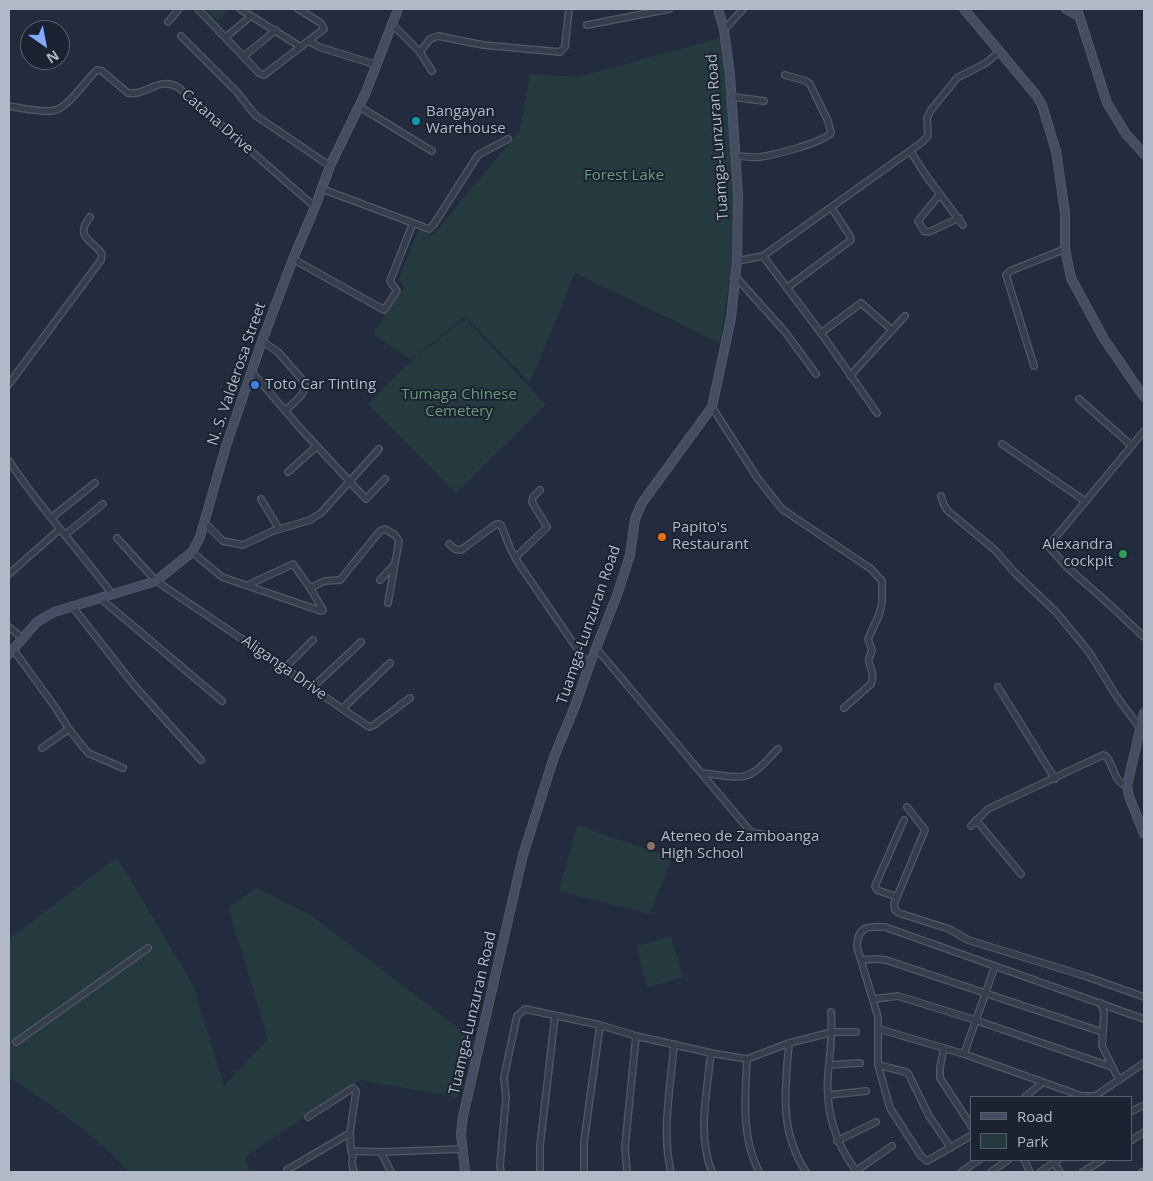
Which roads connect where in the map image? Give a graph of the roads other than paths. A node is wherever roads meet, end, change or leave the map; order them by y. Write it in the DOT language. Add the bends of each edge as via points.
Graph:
graph roads {
  1 [pos="179,9"];
  2 [pos="198,9"];
  3 [pos="240,9"];
  4 [pos="298,9"];
  5 [pos="398,9"];
  6 [pos="567,9"];
  7 [pos="669,9"];
  8 [pos="718,9"];
  9 [pos="743,9"];
  10 [pos="964,9"];
  11 [pos="1066,9"];
  12 [pos="1078,13"];
  13 [pos="251,16"];
  14 [pos="168,22"];
  15 [pos="392,25"];
  16 [pos="587,25"];
  17 [pos="276,30"];
  18 [pos="724,30"];
  19 [pos="181,36"];
  20 [pos="226,37"];
  21 [pos="309,41"];
  22 [pos="302,47"];
  23 [pos="420,52"];
  24 [pos="1000,52"];
  25 [pos="244,56"];
  26 [pos="377,65"];
  27 [pos="432,71"];
  28 [pos="785,75"];
  29 [pos="733,97"];
  30 [pos="764,101"];
  31 [pos="9,106"];
  32 [pos="360,108"];
  33 [pos="508,139"];
  34 [pos="432,151"];
  35 [pos="910,151"];
  36 [pos="1144,154"];
  37 [pos="736,156"];
  38 [pos="330,166"];
  39 [pos="322,189"];
  40 [pos="940,194"];
  41 [pos="315,207"];
  42 [pos="831,207"];
  43 [pos="90,217"];
  44 [pos="960,218"];
  45 [pos="413,224"];
  46 [pos="963,225"];
  47 [pos="1065,249"];
  48 [pos="763,256"];
  49 [pos="293,259"];
  50 [pos="737,261"];
  51 [pos="735,276"];
  52 [pos="788,287"];
  53 [pos="905,316"];
  54 [pos="892,330"];
  55 [pos="821,333"];
  56 [pos="262,341"];
  57 [pos="1034,366"];
  58 [pos="252,372"];
  59 [pos="816,374"];
  60 [pos="850,376"];
  61 [pos="9,384"];
  62 [pos="1144,397"];
  63 [pos="1080,399"];
  64 [pos="712,407"];
  65 [pos="285,411"];
  66 [pos="877,413"];
  67 [pos="1144,431"];
  68 [pos="1002,444"];
  69 [pos="1131,445"];
  70 [pos="317,446"];
  71 [pos="379,449"];
  72 [pos="9,461"];
  73 [pos="288,472"];
  74 [pos="385,479"];
  75 [pos="349,482"];
  76 [pos="95,483"];
  77 [pos="540,490"];
  78 [pos="941,496"];
  79 [pos="261,499"];
  80 [pos="1085,502"];
  81 [pos="103,504"];
  82 [pos="51,518"];
  83 [pos="205,523"];
  84 [pos="60,529"];
  85 [pos="279,529"];
  86 [pos="66,535"];
  87 [pos="117,538"];
  88 [pos="449,544"];
  89 [pos="192,552"];
  90 [pos="516,558"];
  91 [pos="394,565"];
  92 [pos="9,574"];
  93 [pos="380,580"];
  94 [pos="156,581"];
  95 [pos="248,585"];
  96 [pos="310,588"];
  97 [pos="112,594"];
  98 [pos="100,598"];
  99 [pos="388,603"];
  100 [pos="72,606"];
  101 [pos="9,627"];
  102 [pos="1144,637"];
  103 [pos="22,639"];
  104 [pos="313,640"];
  105 [pos="361,642"];
  106 [pos="596,648"];
  107 [pos="11,652"];
  108 [pos="390,663"];
  109 [pos="589,666"];
  110 [pos="285,668"];
  111 [pos="998,686"];
  112 [pos="312,688"];
  113 [pos="410,698"];
  114 [pos="222,701"];
  115 [pos="844,708"];
  116 [pos="342,709"];
  117 [pos="1144,714"];
  118 [pos="1140,728"];
  119 [pos="68,729"];
  120 [pos="42,748"];
  121 [pos="778,749"];
  122 [pos="201,760"];
  123 [pos="123,768"];
  124 [pos="703,773"];
  125 [pos="1055,779"];
  126 [pos="1127,786"];
  127 [pos="907,807"];
  128 [pos="904,820"];
  129 [pos="976,820"];
  130 [pos="971,826"];
  131 [pos="1144,834"];
  132 [pos="778,838"];
  133 [pos="1021,874"];
  134 [pos="897,897"];
  135 [pos="148,948"];
  136 [pos="861,960"];
  137 [pos="995,966"];
  138 [pos="985,993"];
  139 [pos="1144,997"];
  140 [pos="873,999"];
  141 [pos="1101,1003"];
  142 [pos="830,1012"];
  143 [pos="555,1016"];
  144 [pos="1144,1019"];
  145 [pos="975,1020"];
  146 [pos="600,1025"];
  147 [pos="879,1029"];
  148 [pos="833,1032"];
  149 [pos="856,1032"];
  150 [pos="1102,1032"];
  151 [pos="636,1036"];
  152 [pos="16,1042"];
  153 [pos="789,1043"];
  154 [pos="674,1044"];
  155 [pos="944,1048"];
  156 [pos="711,1053"];
  157 [pos="964,1054"];
  158 [pos="747,1059"];
  159 [pos="860,1063"];
  160 [pos="1144,1063"];
  161 [pos="829,1065"];
  162 [pos="878,1065"];
  163 [pos="1112,1067"];
  164 [pos="1119,1080"];
  165 [pos="1042,1083"];
  166 [pos="866,1092"];
  167 [pos="829,1095"];
  168 [pos="1026,1096"];
  169 [pos="1082,1096"];
  170 [pos="1095,1096"];
  171 [pos="308,1117"];
  172 [pos="876,1122"];
  173 [pos="970,1124"];
  174 [pos="1144,1132"];
  175 [pos="350,1133"];
  176 [pos="970,1136"];
  177 [pos="1133,1139"];
  178 [pos="837,1141"];
  179 [pos="892,1146"];
  180 [pos="952,1148"];
  181 [pos="462,1149"];
  182 [pos="352,1152"];
  183 [pos="381,1152"];
  184 [pos="978,1161"];
  185 [pos="1007,1161"];
  186 [pos="1056,1161"];
  187 [pos="1100,1161"];
  188 [pos="287,1170"];
  189 [pos="354,1172"];
  190 [pos="391,1172"];
  191 [pos="465,1172"];
  192 [pos="501,1172"];
  193 [pos="540,1172"];
  194 [pos="584,1172"];
  195 [pos="627,1172"];
  196 [pos="671,1172"];
  197 [pos="712,1172"];
  198 [pos="759,1172"];
  199 [pos="806,1172"];
  200 [pos="857,1172"];
  201 [pos="961,1172"];
  202 [pos="991,1172"];
  203 [pos="1040,1172"];
  204 [pos="1060,1172"];
  205 [pos="1082,1172"];
  1 -- 14 [label="street"];
  2 -- 20 [label="street"];
  3 -- 13 [label="street"];
  4 -- 21 [label="street" via="324,27"];
  5 -- 15 [label="street, N. S. Valderosa Street"];
  6 -- 23 [label="street" via="565,47 560,52 483,45 438,36 430,39"];
  7 -- 16 [label="street"];
  8 -- 18 [label="street, Tuamga-Lunzuran Road"];
  9 -- 18 [label="street"];
  10 -- 24 [label="street"];
  11 -- 12 [label="street"];
  12 -- 36 [label="street" via="1107,103 1126,134"];
  13 -- 17 [label="street"];
  13 -- 20 [label="street"];
  15 -- 23 [label="street"];
  15 -- 26 [label="street, N. S. Valderosa Street"];
  17 -- 22 [label="street"];
  17 -- 25 [label="street"];
  18 -- 29 [label="street, Tuamga-Lunzuran Road"];
  19 -- 38 [label="street" via="237,92 255,115"];
  20 -- 25 [label="street"];
  21 -- 22 [label="street"];
  21 -- 26 [label="street" via="318,47"];
  22 -- 25 [label="street" via="264,75"];
  23 -- 27 [label="street"];
  24 -- 35 [label="street" via="957,78 931,110 927,118 928,136"];
  24 -- 47 [label="street" via="1036,95 1052,134 1063,192"];
  26 -- 32 [label="street, N. S. Valderosa Street"];
  28 -- 37 [label="street" via="810,84 831,133 813,143 769,155"];
  29 -- 30 [label="street"];
  29 -- 37 [label="street, Tuamga-Lunzuran Road"];
  31 -- 41 [label="street, Catana Drive" via="58,109 97,70 133,94 170,83"];
  32 -- 34 [label="street"];
  32 -- 38 [label="street, N. S. Valderosa Street"];
  33 -- 45 [label="street" via="478,155 431,228"];
  35 -- 40 [label="street"];
  35 -- 42 [label="street"];
  37 -- 50 [label="street, Tuamga-Lunzuran Road"];
  38 -- 39 [label="street, N. S. Valderosa Street"];
  39 -- 41 [label="street, N. S. Valderosa Street"];
  39 -- 45 [label="street"];
  40 -- 44 [label="street"];
  40 -- 44 [label="street" via="918,221 924,231 929,232"];
  41 -- 49 [label="street, N. S. Valderosa Street"];
  42 -- 48 [label="street"];
  42 -- 52 [label="street" via="851,240"];
  43 -- 61 [label="street" via="83,233 102,254 100,260"];
  44 -- 46 [label="street"];
  45 -- 49 [label="street" via="390,282 397,290 384,310"];
  47 -- 57 [label="street" via="1010,270 1006,275"];
  47 -- 62 [label="street" via="1071,278 1114,356"];
  48 -- 50 [label="street"];
  48 -- 52 [label="street"];
  49 -- 56 [label="street, N. S. Valderosa Street"];
  50 -- 51 [label="street, Tuamga-Lunzuran Road"];
  51 -- 59 [label="street" via="786,333"];
  51 -- 64 [label="street, Tuamga-Lunzuran Road" via="731,318"];
  52 -- 55 [label="street"];
  53 -- 54 [label="street"];
  54 -- 55 [label="street" via="861,303"];
  54 -- 60 [label="street"];
  55 -- 60 [label="street"];
  56 -- 58 [label="street, N. S. Valderosa Street"];
  56 -- 65 [label="street" via="278,352 306,383 302,394"];
  58 -- 65 [label="street"];
  58 -- 83 [label="street, N. S. Valderosa Street" via="226,446"];
  60 -- 66 [label="street"];
  63 -- 69 [label="street"];
  64 -- 106 [label="street, Tuamga-Lunzuran Road" via="642,503 635,519 630,555"];
  64 -- 115 [label="street" via="758,479 782,509 871,569 882,581 882,603 868,639 872,650 869,661 873,681"];
  65 -- 70 [label="street"];
  67 -- 69 [label="street"];
  68 -- 80 [label="street"];
  69 -- 80 [label="street"];
  70 -- 73 [label="street"];
  70 -- 75 [label="street"];
  71 -- 75 [label="street"];
  72 -- 82 [label="street"];
  74 -- 75 [label="street" via="366,499"];
  75 -- 85 [label="street" via="316,516"];
  76 -- 82 [label="street"];
  77 -- 90 [label="street" via="532,502 547,526"];
  78 -- 118 [label="street" via="948,511 995,550 1056,612 1089,652"];
  79 -- 85 [label="street"];
  80 -- 102 [label="street" via="1049,548"];
  81 -- 86 [label="street"];
  82 -- 84 [label="street"];
  83 -- 85 [label="street" via="223,541 237,545"];
  83 -- 89 [label="street, N. S. Valderosa Street"];
  84 -- 86 [label="street"];
  84 -- 92 [label="street"];
  86 -- 97 [label="street"];
  87 -- 94 [label="street, Aliganga Drive"];
  88 -- 90 [label="street" via="461,550 498,524"];
  89 -- 94 [label="street, N. S. Valderosa Street"];
  89 -- 95 [label="street" via="222,577"];
  90 -- 109 [label="street"];
  91 -- 93 [label="street"];
  91 -- 96 [label="street" via="398,542 395,535 385,528 340,580 325,581"];
  91 -- 99 [label="street"];
  94 -- 97 [label="street, N. S. Valderosa Street"];
  94 -- 110 [label="street, Aliganga Drive"];
  95 -- 96 [label="street" via="293,564"];
  95 -- 96 [label="street" via="322,611"];
  97 -- 98 [label="street, N. S. Valderosa Street"];
  98 -- 100 [label="street, N. S. Valderosa Street"];
  98 -- 114 [label="street"];
  100 -- 103 [label="street, N. S. Valderosa Street" via="37,622"];
  100 -- 122 [label="street" via="132,684"];
  101 -- 103 [label="street"];
  103 -- 107 [label="street, N. S. Valderosa Street"];
  104 -- 110 [label="street"];
  105 -- 112 [label="street"];
  106 -- 109 [label="street, Tuamga-Lunzuran Road"];
  106 -- 124 [label="street"];
  107 -- 119 [label="street" via="55,707"];
  108 -- 116 [label="street"];
  109 -- 181 [label="street, Tuamga-Lunzuran Road" via="554,757 523,855 463,1116"];
  110 -- 112 [label="street, Aliganga Drive"];
  111 -- 125 [label="street"];
  112 -- 116 [label="street, Aliganga Drive"];
  113 -- 116 [label="street, Aliganga Drive" via="373,726"];
  117 -- 118 [label="street"];
  118 -- 126 [label="street"];
  119 -- 120 [label="street"];
  119 -- 123 [label="street" via="88,753"];
  121 -- 124 [label="street" via="747,776"];
  124 -- 132 [label="street" via="750,831"];
  125 -- 126 [label="street" via="1105,756 1119,781"];
  125 -- 129 [label="street" via="988,809"];
  126 -- 131 [label="street"];
  127 -- 134 [label="street" via="925,830"];
  128 -- 134 [label="street" via="874,886"];
  129 -- 130 [label="street"];
  129 -- 133 [label="street"];
  134 -- 139 [label="street" via="894,904 899,913 949,929 968,940"];
  135 -- 152 [label="street"];
  136 -- 137 [label="street" via="858,937 861,931 872,926 885,927"];
  136 -- 138 [label="street" via="886,960"];
  136 -- 140 [label="street"];
  137 -- 138 [label="street"];
  137 -- 141 [label="street"];
  138 -- 145 [label="street"];
  138 -- 150 [label="street"];
  140 -- 145 [label="street" via="898,996"];
  140 -- 147 [label="street"];
  141 -- 144 [label="street"];
  141 -- 150 [label="street" via="1104,1013"];
  142 -- 148 [label="street"];
  143 -- 146 [label="street"];
  143 -- 192 [label="street" via="525,1009 517,1016 504,1077 506,1098"];
  143 -- 193 [label="street"];
  145 -- 157 [label="street"];
  145 -- 163 [label="street"];
  146 -- 151 [label="street"];
  146 -- 194 [label="street" via="584,1142"];
  147 -- 155 [label="street"];
  147 -- 162 [label="street"];
  148 -- 149 [label="street"];
  148 -- 153 [label="street"];
  148 -- 161 [label="street"];
  150 -- 163 [label="street" via="1102,1046"];
  151 -- 154 [label="street"];
  151 -- 195 [label="street" via="625,1147"];
  153 -- 158 [label="street"];
  153 -- 199 [label="street" via="784,1104 794,1150"];
  154 -- 156 [label="street"];
  154 -- 196 [label="street" via="667,1133"];
  155 -- 157 [label="street"];
  155 -- 173 [label="street" via="940,1078"];
  156 -- 158 [label="street"];
  156 -- 197 [label="street" via="704,1129"];
  157 -- 165 [label="street"];
  158 -- 198 [label="street" via="744,1105 747,1141"];
  159 -- 161 [label="street"];
  160 -- 164 [label="street"];
  161 -- 167 [label="street"];
  162 -- 180 [label="street" via="909,1075 929,1116"];
  162 -- 180 [label="street" via="890,1108 924,1160 929,1161"];
  163 -- 164 [label="street"];
  164 -- 170 [label="street"];
  165 -- 168 [label="street"];
  165 -- 169 [label="street"];
  166 -- 167 [label="street"];
  167 -- 178 [label="street" via="829,1115"];
  171 -- 175 [label="street" via="355,1088"];
  172 -- 178 [label="street"];
  174 -- 177 [label="street"];
  175 -- 182 [label="street"];
  175 -- 188 [label="street"];
  176 -- 180 [label="street"];
  178 -- 200 [label="street"];
  179 -- 200 [label="street"];
  181 -- 183 [label="street"];
  181 -- 191 [label="street, Tuamga-Lunzuran Road"];
  182 -- 183 [label="street"];
  182 -- 189 [label="street"];
  183 -- 190 [label="street"];
  184 -- 201 [label="street"];
  185 -- 202 [label="street"];
  186 -- 203 [label="street"];
  186 -- 204 [label="street"];
  187 -- 205 [label="street"];
}
